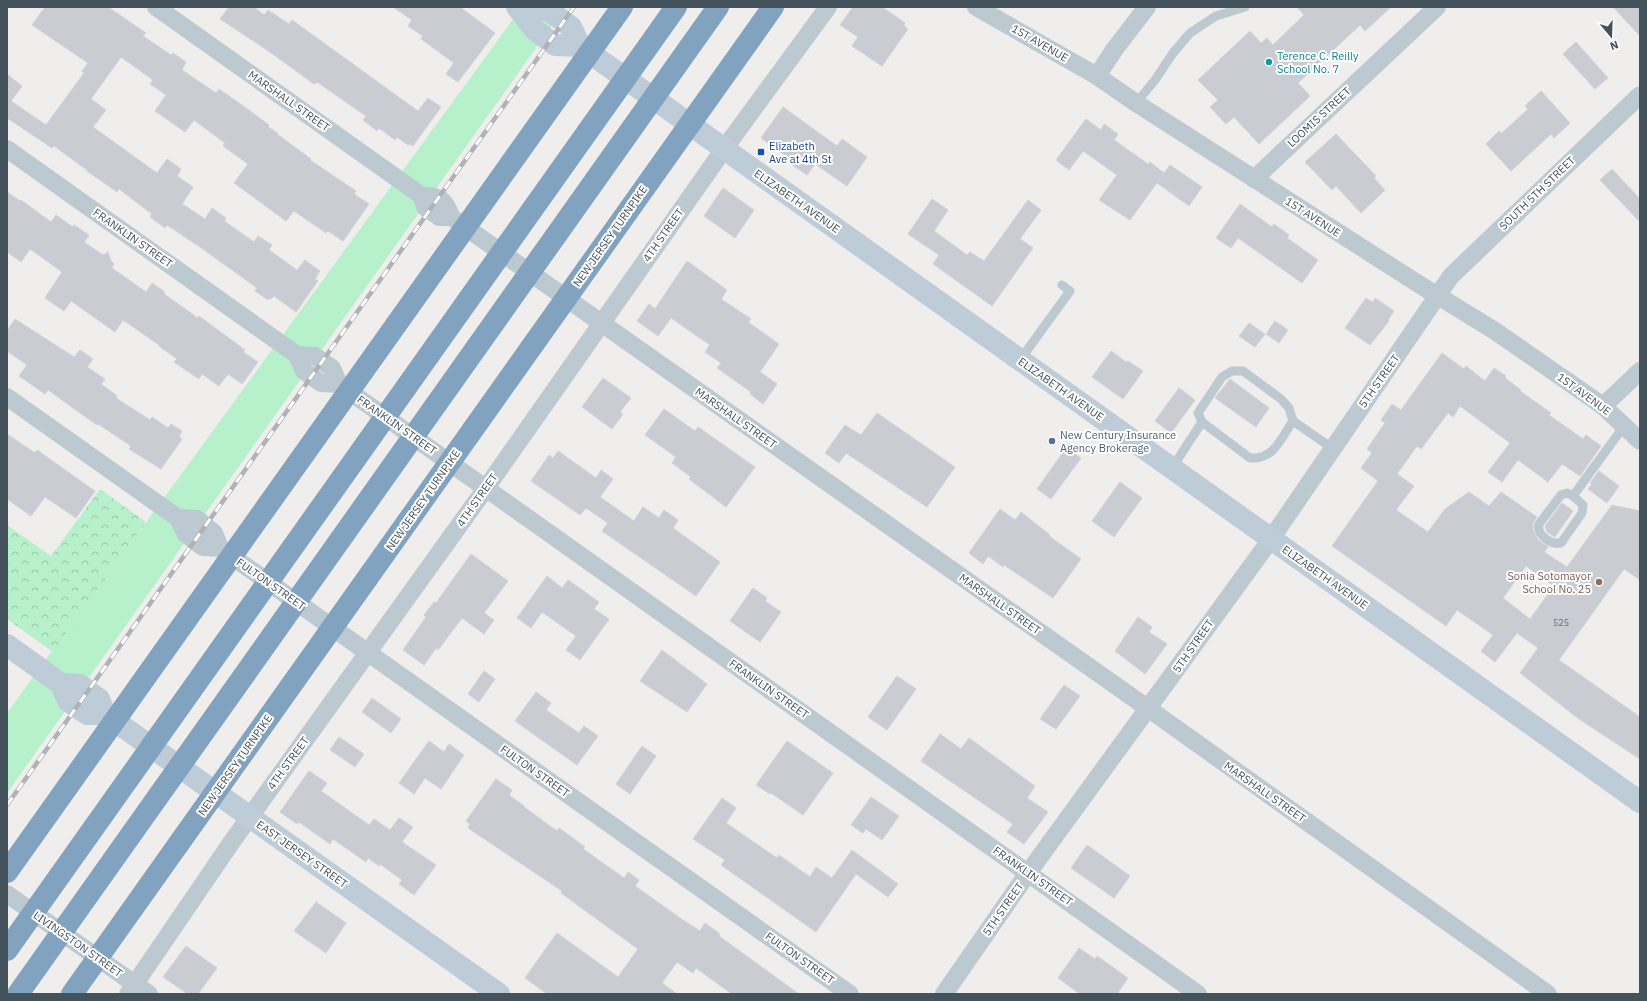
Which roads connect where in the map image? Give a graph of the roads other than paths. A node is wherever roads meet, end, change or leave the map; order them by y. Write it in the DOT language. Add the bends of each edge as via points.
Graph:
graph roads {
  1 [pos="156,7"];
  2 [pos="517,7"];
  3 [pos="537,7"];
  4 [pos="622,7"];
  5 [pos="676,7"];
  6 [pos="718,7"];
  7 [pos="773,7"];
  8 [pos="828,7"];
  9 [pos="976,7"];
  10 [pos="1147,7"];
  11 [pos="1245,7"];
  12 [pos="1437,7"];
  13 [pos="580,46"];
  14 [pos="1097,76"];
  15 [pos="1640,94"];
  16 [pos="1136,103"];
  17 [pos="7,149"];
  18 [pos="724,149"];
  19 [pos="1254,179"];
  20 [pos="1062,285"];
  21 [pos="1438,296"];
  22 [pos="602,323"];
  23 [pos="1020,360"];
  24 [pos="1640,372"];
  25 [pos="7,397"];
  26 [pos="1603,406"];
  27 [pos="1293,421"];
  28 [pos="1202,422"];
  29 [pos="1624,426"];
  30 [pos="1640,441"];
  31 [pos="1332,448"];
  32 [pos="1172,468"];
  33 [pos="486,488"];
  34 [pos="1573,496"];
  35 [pos="1271,539"];
  36 [pos="7,645"];
  37 [pos="368,653"];
  38 [pos="1149,709"];
  39 [pos="1640,802"];
  40 [pos="250,817"];
  41 [pos="7,872"];
  42 [pos="1028,873"];
  43 [pos="7,894"];
  44 [pos="7,950"];
  45 [pos="137,991"];
  46 [pos="18,994"];
  47 [pos="72,994"];
  48 [pos="499,994"];
  49 [pos="850,994"];
  50 [pos="944,994"];
  51 [pos="1198,994"];
  52 [pos="1548,994"];
  1 -- 22 [label="street, MARSHALL STREET" via="422,196 425,207 438,217 451,217"];
  2 -- 13 [label="street" via="535,30 555,45"];
  3 -- 13 [label="street, ELIZABETH AVENUE" via="550,12 571,27"];
  4 -- 41 [label="highway"];
  5 -- 44 [label="highway"];
  6 -- 46 [label="highway"];
  7 -- 47 [label="highway, NEW JERSEY TURNPIKE"];
  8 -- 18 [label="street, 4TH STREET"];
  9 -- 14 [label="street, 1ST AVENUE"];
  10 -- 14 [label="street"];
  11 -- 16 [label="lane" via="1216,16 1190,33"];
  12 -- 19 [label="street, LOOMIS STREET"];
  13 -- 18 [label="street, ELIZABETH AVENUE"];
  14 -- 16 [label="street, 1ST AVENUE"];
  15 -- 21 [label="street, SOUTH 5TH STREET" via="1451,276"];
  16 -- 19 [label="street, 1ST AVENUE"];
  17 -- 33 [label="street, FRANKLIN STREET" via="297,355 304,371 321,384 339,384"];
  18 -- 22 [label="street, 4TH STREET"];
  18 -- 23 [label="street, ELIZABETH AVENUE"];
  19 -- 21 [label="street, 1ST AVENUE"];
  20 -- 23 [label="lane" via="1070,291"];
  21 -- 26 [label="street, 1ST AVENUE" via="1495,331"];
  21 -- 31 [label="street, 5TH STREET"];
  22 -- 33 [label="street, 4TH STREET"];
  22 -- 38 [label="street, MARSHALL STREET"];
  23 -- 32 [label="street, ELIZABETH AVENUE"];
  24 -- 26 [label="street"];
  25 -- 37 [label="street, FULTON STREET" via="178,518 186,534 203,547 220,548"];
  26 -- 29 [label="street, 1ST AVENUE"];
  27 -- 28 [label="lane" via="1271,454 1259,459 1250,458"];
  27 -- 28 [label="lane" via="1289,408 1281,399 1243,371 1232,371 1222,376 1198,413"];
  27 -- 31 [label="lane"];
  28 -- 32 [label="lane"];
  29 -- 30 [label="street, 1ST AVENUE"];
  29 -- 34 [label="lane"];
  31 -- 35 [label="street, 5TH STREET"];
  32 -- 35 [label="street, ELIZABETH AVENUE"];
  33 -- 37 [label="street, 4TH STREET"];
  33 -- 42 [label="street, FRANKLIN STREET"];
  34 -- 34 [label="lane" via="1564,493 1539,524 1541,535 1555,544 1561,544 1582,513 1583,506"];
  35 -- 38 [label="street, 5TH STREET"];
  35 -- 39 [label="street, ELIZABETH AVENUE"];
  36 -- 40 [label="street, EAST JERSEY STREET" via="61,684 68,701 87,714 105,714"];
  37 -- 40 [label="street, 4TH STREET"];
  37 -- 49 [label="street, FULTON STREET"];
  38 -- 42 [label="street, 5TH STREET"];
  38 -- 52 [label="street, MARSHALL STREET"];
  40 -- 45 [label="street, 4TH STREET"];
  40 -- 48 [label="street, EAST JERSEY STREET"];
  42 -- 50 [label="street, 5TH STREET"];
  42 -- 51 [label="street, FRANKLIN STREET"];
  43 -- 45 [label="street, LIVINGSTON STREET"];
}
